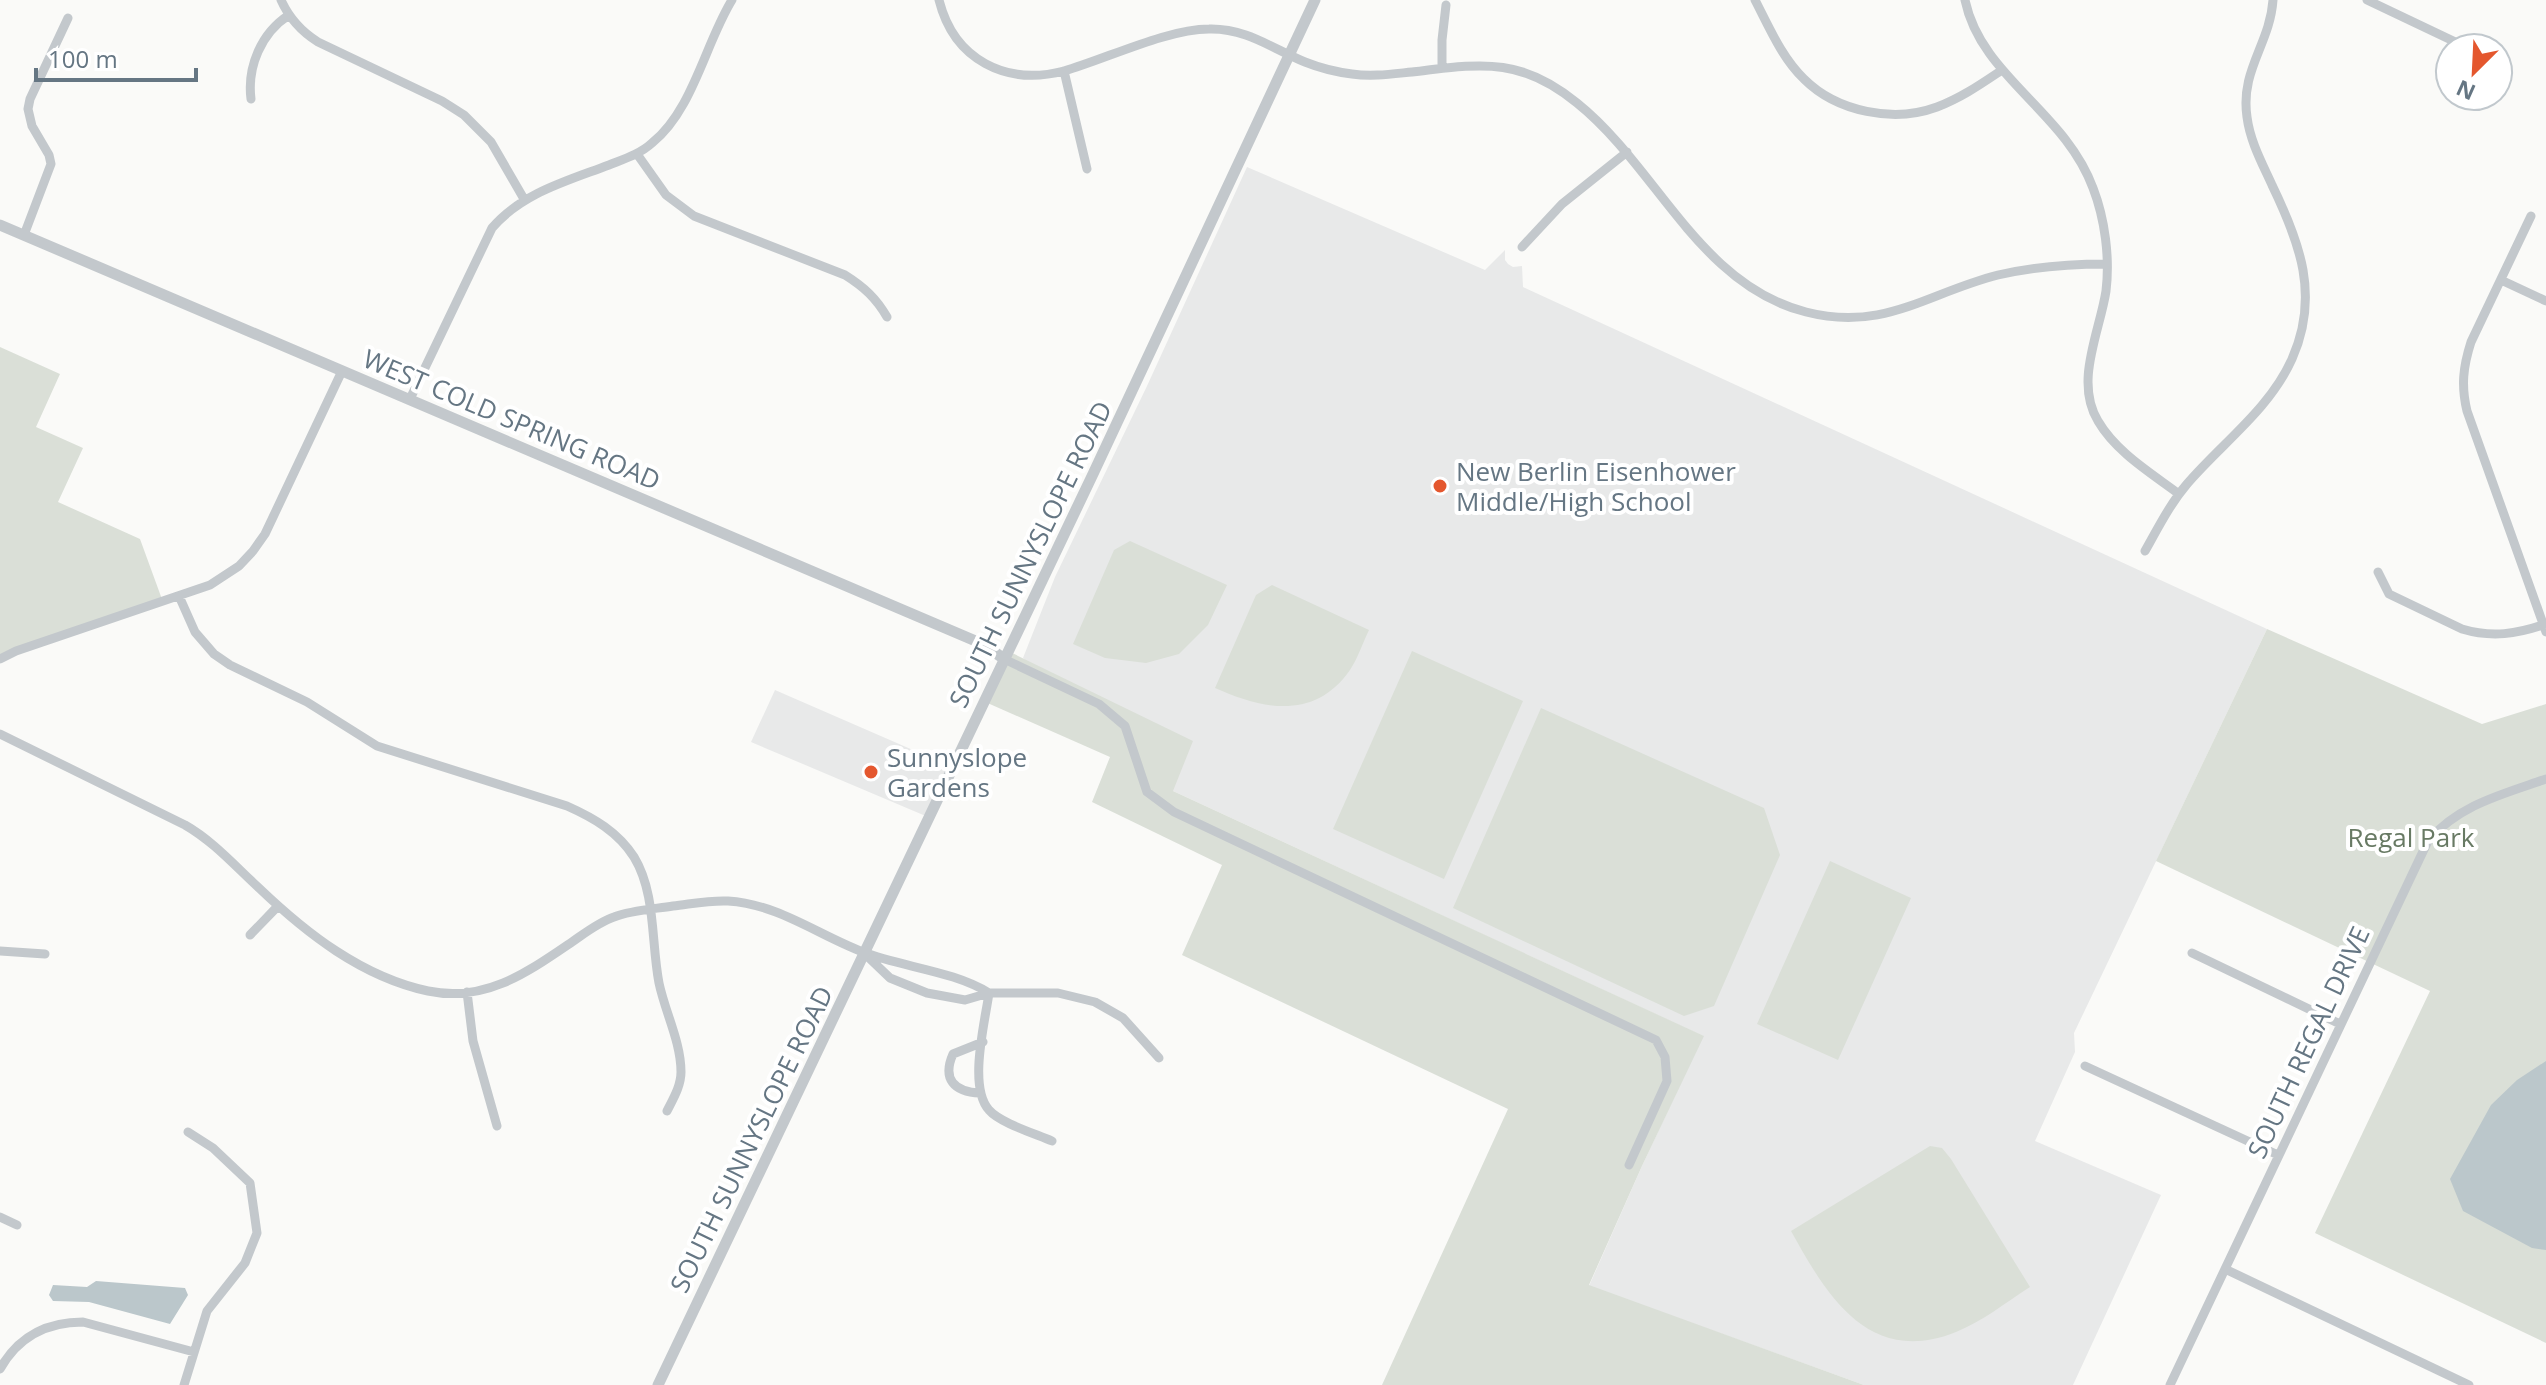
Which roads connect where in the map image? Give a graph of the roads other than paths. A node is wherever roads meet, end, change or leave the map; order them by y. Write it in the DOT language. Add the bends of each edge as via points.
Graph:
graph roads {
  1 [pos="281,0"];
  2 [pos="732,0"];
  3 [pos="939,0"];
  4 [pos="1315,0"];
  5 [pos="1755,0"];
  6 [pos="1965,0"];
  7 [pos="2273,0"];
  8 [pos="2367,0"];
  9 [pos="1446,5"];
  10 [pos="289,15"];
  11 [pos="68,18"];
  12 [pos="2434,32"];
  13 [pos="1289,55"];
  14 [pos="1442,68"];
  15 [pos="2002,70"];
  16 [pos="1064,71"];
  17 [pos="251,99"];
  18 [pos="1627,152"];
  19 [pos="637,154"];
  20 [pos="1087,169"];
  21 [pos="524,199"];
  22 [pos="2531,216"];
  23 [pos="0,225"];
  24 [pos="24,235"];
  25 [pos="1522,247"];
  26 [pos="2106,264"];
  27 [pos="2501,280"];
  28 [pos="2546,301"];
  29 [pos="887,317"];
  30 [pos="342,371"];
  31 [pos="410,399"];
  32 [pos="2179,494"];
  33 [pos="2145,551"];
  34 [pos="2378,572"];
  35 [pos="179,596"];
  36 [pos="2545,627"];
  37 [pos="0,659"];
  38 [pos="1004,659"];
  39 [pos="0,734"];
  40 [pos="2546,779"];
  41 [pos="278,906"];
  42 [pos="650,909"];
  43 [pos="250,935"];
  44 [pos="0,951"];
  45 [pos="864,953"];
  46 [pos="2192,953"];
  47 [pos="45,954"];
  48 [pos="467,992"];
  49 [pos="989,993"];
  50 [pos="2340,1024"];
  51 [pos="983,1042"];
  52 [pos="1159,1058"];
  53 [pos="2085,1066"];
  54 [pos="980,1093"];
  55 [pos="667,1111"];
  56 [pos="497,1126"];
  57 [pos="188,1132"];
  58 [pos="1052,1141"];
  59 [pos="2278,1155"];
  60 [pos="1629,1165"];
  61 [pos="0,1217"];
  62 [pos="17,1225"];
  63 [pos="2225,1269"];
  64 [pos="194,1352"];
  65 [pos="0,1369"];
  66 [pos="184,1385"];
  67 [pos="658,1385"];
  68 [pos="2170,1385"];
  69 [pos="2469,1385"];
  1 -- 10 [label="street"];
  2 -- 19 [label="street" via="681,108 666,130"];
  3 -- 16 [label="street" via="957,39 992,67 1025,76"];
  4 -- 13 [label="street, SOUTH SUNNYSLOPE ROAD"];
  5 -- 15 [label="street" via="1804,79 1854,108 1902,114 1934,108"];
  6 -- 15 [label="street" via="1978,38"];
  7 -- 32 [label="street" via="2248,77 2247,120 2299,245 2305,314 2294,355 2274,391"];
  8 -- 12 [label="street"];
  9 -- 14 [label="street"];
  10 -- 17 [label="street" via="268,31 258,51 249,77"];
  10 -- 21 [label="street" via="318,42 464,115 491,142"];
  11 -- 24 [label="street" via="30,99 32,126 51,164"];
  13 -- 14 [label="street" via="1319,68 1364,76"];
  13 -- 16 [label="street" via="1239,32 1206,29"];
  13 -- 38 [label="street, SOUTH SUNNYSLOPE ROAD"];
  14 -- 18 [label="street" via="1486,65 1529,73 1561,90"];
  15 -- 26 [label="street" via="2049,118 2084,166 2098,203"];
  16 -- 20 [label="street"];
  18 -- 25 [label="street" via="1562,204"];
  18 -- 26 [label="street" via="1719,262 1765,296 1802,311 1838,317 1884,315 1999,275"];
  19 -- 21 [label="street"];
  19 -- 29 [label="street" via="666,195 694,216 845,275 867,290"];
  21 -- 31 [label="street" via="492,228"];
  22 -- 27 [label="street"];
  23 -- 24 [label="street, WEST COLD SPRING ROAD"];
  24 -- 30 [label="street, WEST COLD SPRING ROAD"];
  26 -- 32 [label="street" via="2090,368 2093,411 2116,444"];
  27 -- 28 [label="street"];
  27 -- 36 [label="street" via="2471,342 2462,387"];
  30 -- 31 [label="street, WEST COLD SPRING ROAD"];
  30 -- 35 [label="street" via="253,551 222,578"];
  31 -- 38 [label="street, WEST COLD SPRING ROAD" via="985,645"];
  32 -- 33 [label="street"];
  34 -- 36 [label="street" via="2389,594 2462,629 2507,635"];
  35 -- 37 [label="street"];
  35 -- 42 [label="street" via="195,632 214,654 377,746 567,806 603,825 634,857"];
  38 -- 45 [label="street, SOUTH SUNNYSLOPE ROAD"];
  38 -- 60 [label="street" via="1099,704 1125,726 1147,792 1174,812 1656,1040 1665,1057 1667,1081"];
  39 -- 41 [label="street" via="197,832"];
  40 -- 50 [label="street, SOUTH REGAL DRIVE" via="2466,808 2439,827 2421,853"];
  41 -- 43 [label="street"];
  41 -- 48 [label="street" via="323,942 382,975 429,991"];
  42 -- 45 [label="street" via="741,902 799,921"];
  42 -- 48 [label="street" via="612,917 517,978"];
  42 -- 55 [label="street" via="659,981 681,1071"];
  44 -- 47 [label="street"];
  45 -- 49 [label="street" via="972,982"];
  45 -- 49 [label="street" via="890,978 927,993 965,1000"];
  45 -- 67 [label="street, SOUTH SUNNYSLOPE ROAD"];
  46 -- 50 [label="street"];
  48 -- 56 [label="street" via="473,1041"];
  49 -- 51 [label="street"];
  49 -- 52 [label="street" via="1058,993 1095,1002 1123,1018"];
  50 -- 59 [label="street, SOUTH REGAL DRIVE"];
  51 -- 54 [label="street"];
  51 -- 54 [label="street" via="953,1054 949,1063 955,1086"];
  53 -- 59 [label="street"];
  54 -- 58 [label="street" via="990,1112"];
  57 -- 64 [label="street" via="250,1183 257,1233 245,1263 207,1311"];
  59 -- 63 [label="street, SOUTH REGAL DRIVE"];
  61 -- 62 [label="street"];
  63 -- 68 [label="street, SOUTH REGAL DRIVE"];
  63 -- 69 [label="street"];
  64 -- 65 [label="street" via="83,1322 65,1322 30,1334"];
  64 -- 66 [label="street"];
}
